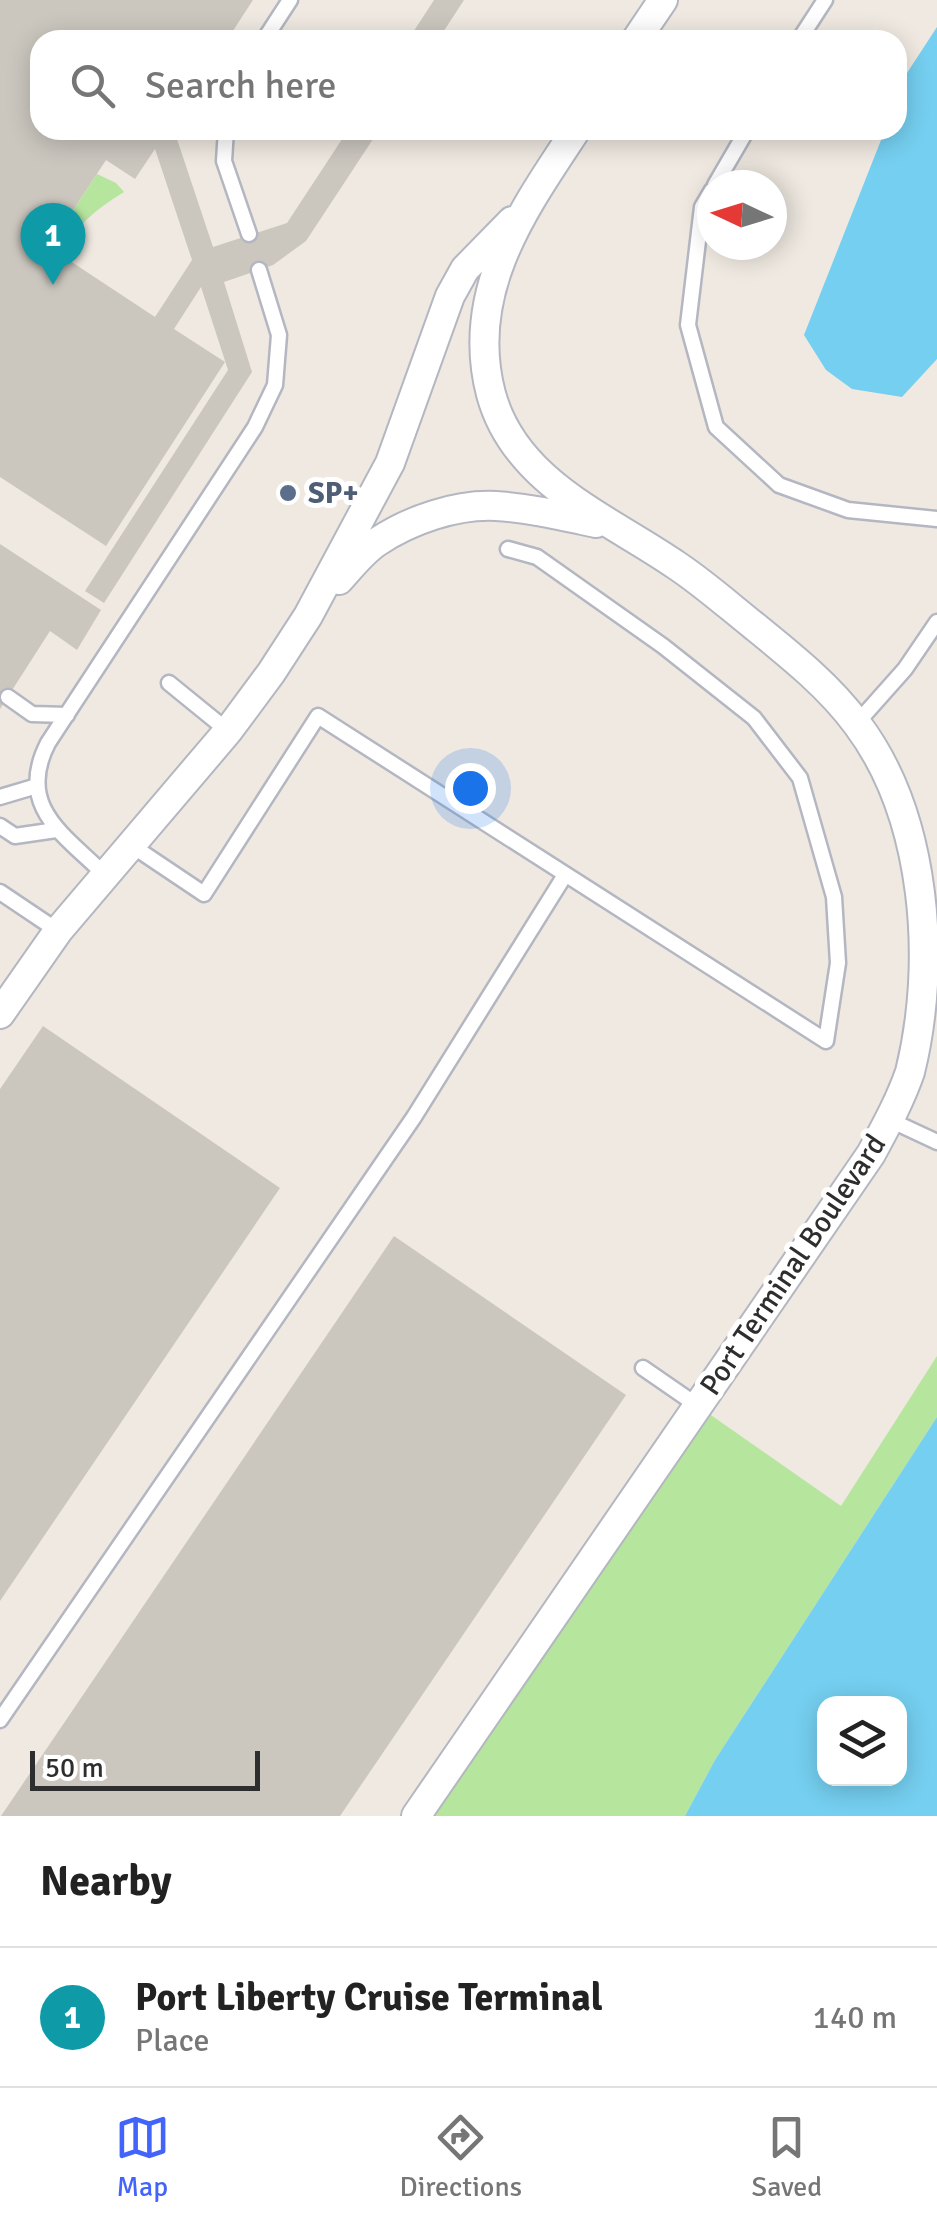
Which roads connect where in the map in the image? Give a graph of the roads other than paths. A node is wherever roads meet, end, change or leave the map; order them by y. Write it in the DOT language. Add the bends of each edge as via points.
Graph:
graph roads {
  1 [pos="290,0"];
  2 [pos="663,0"];
  3 [pos="824,0"];
  4 [pos="270,30"];
  5 [pos="643,30"];
  6 [pos="805,30"];
  7 [pos="225,140"];
  8 [pos="569,140"];
  9 [pos="741,140"];
  10 [pos="724,170"];
  11 [pos="524,208"];
  12 [pos="250,234"];
  13 [pos="697,249"];
  14 [pos="259,270"];
  15 [pos="937,519"];
  16 [pos="612,526"];
  17 [pos="508,549"];
  18 [pos="308,616"];
  19 [pos="937,622"];
  20 [pos="168,683"];
  21 [pos="8,697"];
  22 [pos="66,715"];
  23 [pos="856,723"];
  24 [pos="228,731"];
  25 [pos="37,786"];
  26 [pos="0,798"];
  27 [pos="0,826"];
  28 [pos="56,830"];
  29 [pos="130,845"];
  30 [pos="105,875"];
  31 [pos="565,875"];
  32 [pos="0,892"];
  33 [pos="58,931"];
  34 [pos="0,1014"];
  35 [pos="890,1120"];
  36 [pos="937,1142"];
  37 [pos="643,1368"];
  38 [pos="698,1406"];
  39 [pos="0,1720"];
  40 [pos="416,1816"];
  1 -- 4 [label="lane"];
  2 -- 5 [label="street"];
  3 -- 6 [label="lane"];
  7 -- 12 [label="lane" via="224,161"];
  8 -- 11 [label="street, Port Terminal Boulevard"];
  9 -- 10 [label="lane"];
  11 -- 16 [label="street, Port Terminal Boulevard" via="485,309 492,397 542,474"];
  11 -- 18 [label="street, Port Terminal Boulevard" via="465,269 450,296 390,462"];
  13 -- 15 [label="lane" via="688,325 716,426 778,485 848,510"];
  14 -- 22 [label="lane" via="279,335 275,385 256,427"];
  16 -- 18 [label="street, Port Terminal Boulevard" via="496,506 449,512 378,542"];
  16 -- 23 [label="street, Port Terminal Boulevard" via="708,589 815,678"];
  17 -- 31 [label="lane" via="537,557 687,665 754,718 800,778 834,897 838,963 826,1041"];
  18 -- 24 [label="street, Port Terminal Boulevard"];
  19 -- 23 [label="lane"];
  20 -- 24 [label="lane"];
  21 -- 22 [label="lane" via="32,714"];
  22 -- 25 [label="lane" via="42,754"];
  23 -- 35 [label="street, Port Terminal Boulevard" via="902,811 926,909 922,1017"];
  24 -- 29 [label="street, Port Terminal Boulevard"];
  25 -- 26 [label="lane"];
  25 -- 28 [label="lane"];
  27 -- 28 [label="lane" via="15,836"];
  28 -- 30 [label="lane"];
  29 -- 30 [label="street, Port Terminal Boulevard"];
  29 -- 31 [label="lane" via="204,894 318,716"];
  30 -- 33 [label="street, Port Terminal Boulevard"];
  31 -- 39 [label="lane" via="414,1117"];
  32 -- 33 [label="lane"];
  33 -- 34 [label="street, Port Terminal Boulevard"];
  35 -- 36 [label="lane"];
  35 -- 38 [label="street, Port Terminal Boulevard"];
  37 -- 38 [label="lane"];
  38 -- 40 [label="street, Port Terminal Boulevard"];
}
